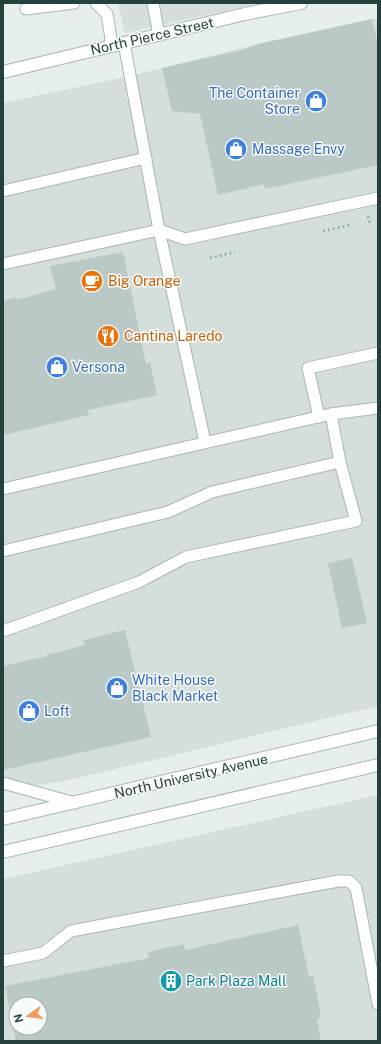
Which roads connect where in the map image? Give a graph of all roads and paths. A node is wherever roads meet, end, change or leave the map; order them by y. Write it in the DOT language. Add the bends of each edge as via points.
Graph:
graph roads {
  1 [pos="74,3"];
  2 [pos="96,3"];
  3 [pos="152,3"];
  4 [pos="301,3"];
  5 [pos="26,9"];
  6 [pos="159,35"];
  7 [pos="118,44"];
  8 [pos="3,72"];
  9 [pos="146,158"];
  10 [pos="3,191"];
  11 [pos="378,198"];
  12 [pos="350,225"];
  13 [pos="159,230"];
  14 [pos="323,231"];
  15 [pos="235,252"];
  16 [pos="210,258"];
  17 [pos="3,264"];
  18 [pos="378,353"];
  19 [pos="378,408"];
  20 [pos="330,414"];
  21 [pos="319,417"];
  22 [pos="205,442"];
  23 [pos="340,462"];
  24 [pos="3,489"];
  25 [pos="3,551"];
  26 [pos="3,631"];
  27 [pos="378,731"];
  28 [pos="378,765"];
  29 [pos="3,783"];
  30 [pos="76,803"];
  31 [pos="3,819"];
  32 [pos="3,852"];
  33 [pos="3,961"];
  34 [pos="378,1001"];
  1 -- 5 [label="lane"];
  2 -- 7 [label="lane" via="107,14"];
  3 -- 6 [label="lane"];
  4 -- 6 [label="main road, North Pierce Street"];
  6 -- 7 [label="main road, North Pierce Street"];
  7 -- 8 [label="main road, North Pierce Street"];
  7 -- 9 [label="lane"];
  9 -- 10 [label="lane"];
  9 -- 13 [label="lane"];
  11 -- 13 [label="lane" via="185,239"];
  12 -- 14 [label="path"];
  13 -- 17 [label="lane"];
  13 -- 22 [label="lane"];
  15 -- 16 [label="path"];
  18 -- 21 [label="lane" via="308,368"];
  19 -- 20 [label="lane"];
  20 -- 21 [label="lane"];
  20 -- 23 [label="lane"];
  21 -- 22 [label="lane"];
  22 -- 24 [label="lane"];
  23 -- 25 [label="lane" via="212,492 168,512"];
  23 -- 26 [label="lane" via="356,521 186,557 139,582"];
  27 -- 30 [label="main road, North University Avenue"];
  28 -- 32 [label="main road"];
  29 -- 30 [label="lane"];
  30 -- 31 [label="main road, North University Avenue"];
  33 -- 34 [label="lane" via="43,953 71,931 338,880 349,881 356,888"];
}
